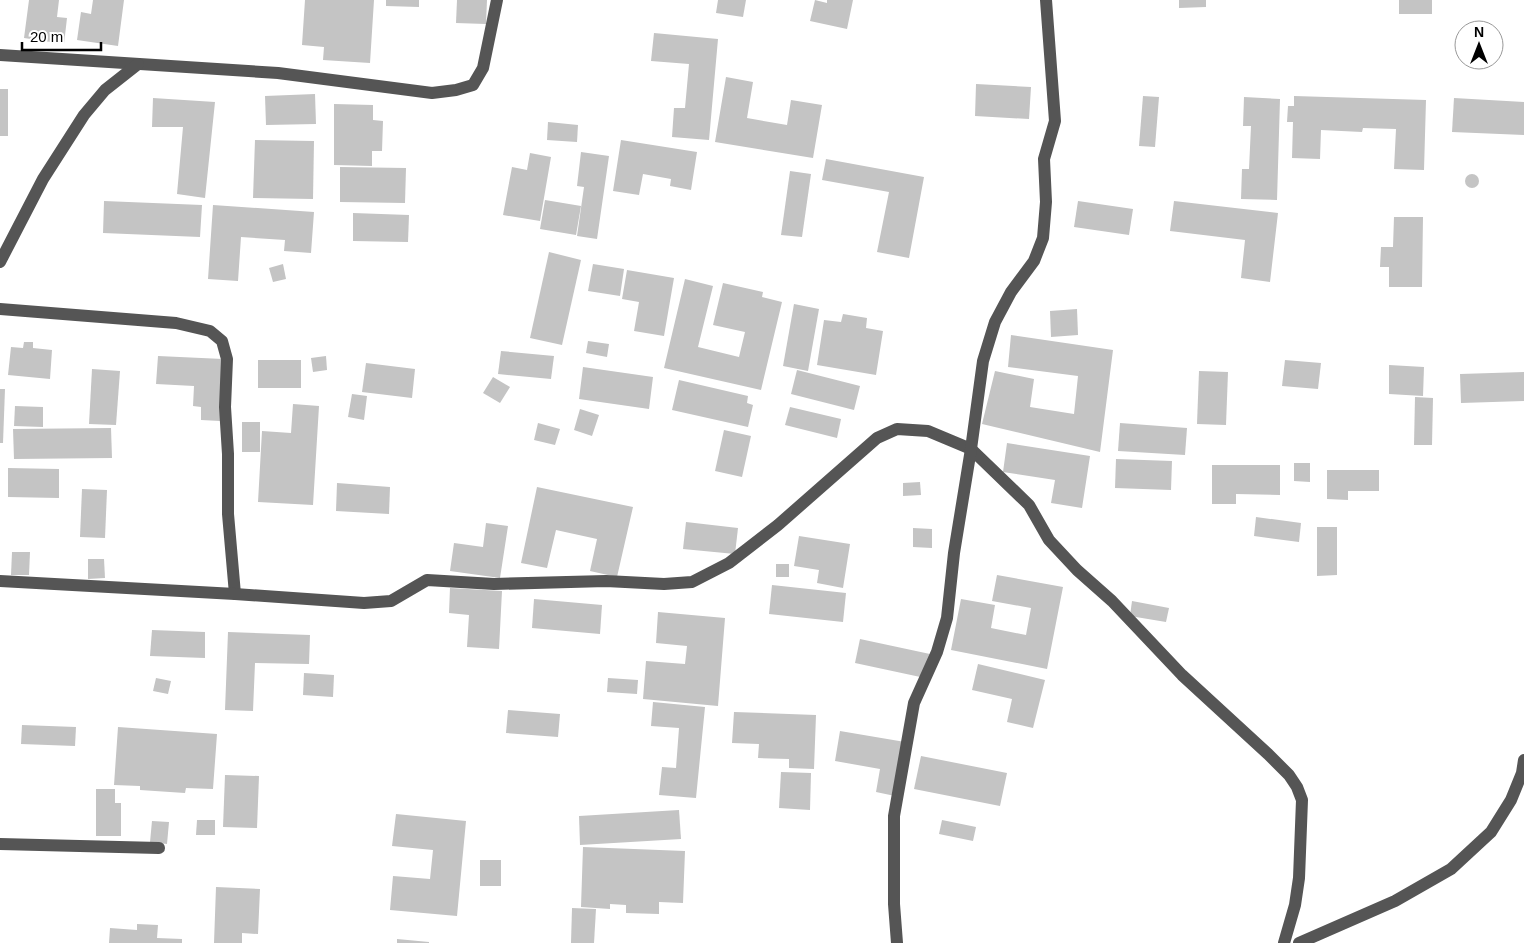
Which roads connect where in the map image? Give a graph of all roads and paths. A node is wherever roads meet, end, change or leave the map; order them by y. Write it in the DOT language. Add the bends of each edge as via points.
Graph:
graph roads {
  1 [pos="497,0"];
  2 [pos="1046,0"];
  3 [pos="0,55"];
  4 [pos="138,64"];
  5 [pos="0,262"];
  6 [pos="0,309"];
  7 [pos="971,449"];
  8 [pos="0,582"];
  9 [pos="235,594"];
  10 [pos="1524,760"];
  11 [pos="0,844"];
  12 [pos="160,848"];
  13 [pos="897,943"];
  14 [pos="1284,943"];
  15 [pos="1299,943"];
  1 -- 4 [label="street" via="483,68 473,85 456,90 432,93 278,73"];
  2 -- 7 [label="street" via="1055,122 1044,159 1046,202 1043,238 1034,261 994,322 983,362"];
  3 -- 4 [label="street"];
  4 -- 5 [label="street" via="105,90 84,115 43,179"];
  6 -- 9 [label="street" via="176,324 210,331 222,341 227,359 228,514"];
  7 -- 9 [label="street" via="928,431 897,429 877,438 736,558 692,582 664,584 606,580 494,584 427,580 391,602 364,603"];
  7 -- 13 [label="street" via="947,618 937,652 914,703 894,816"];
  7 -- 14 [label="street" via="1029,505 1049,540 1077,570 1112,601 1182,675 1268,754 1297,787 1302,800 1299,878"];
  8 -- 9 [label="street"];
  10 -- 15 [label="street" via="1511,800 1491,832 1451,870 1395,901"];
  11 -- 12 [label="street"];
}
